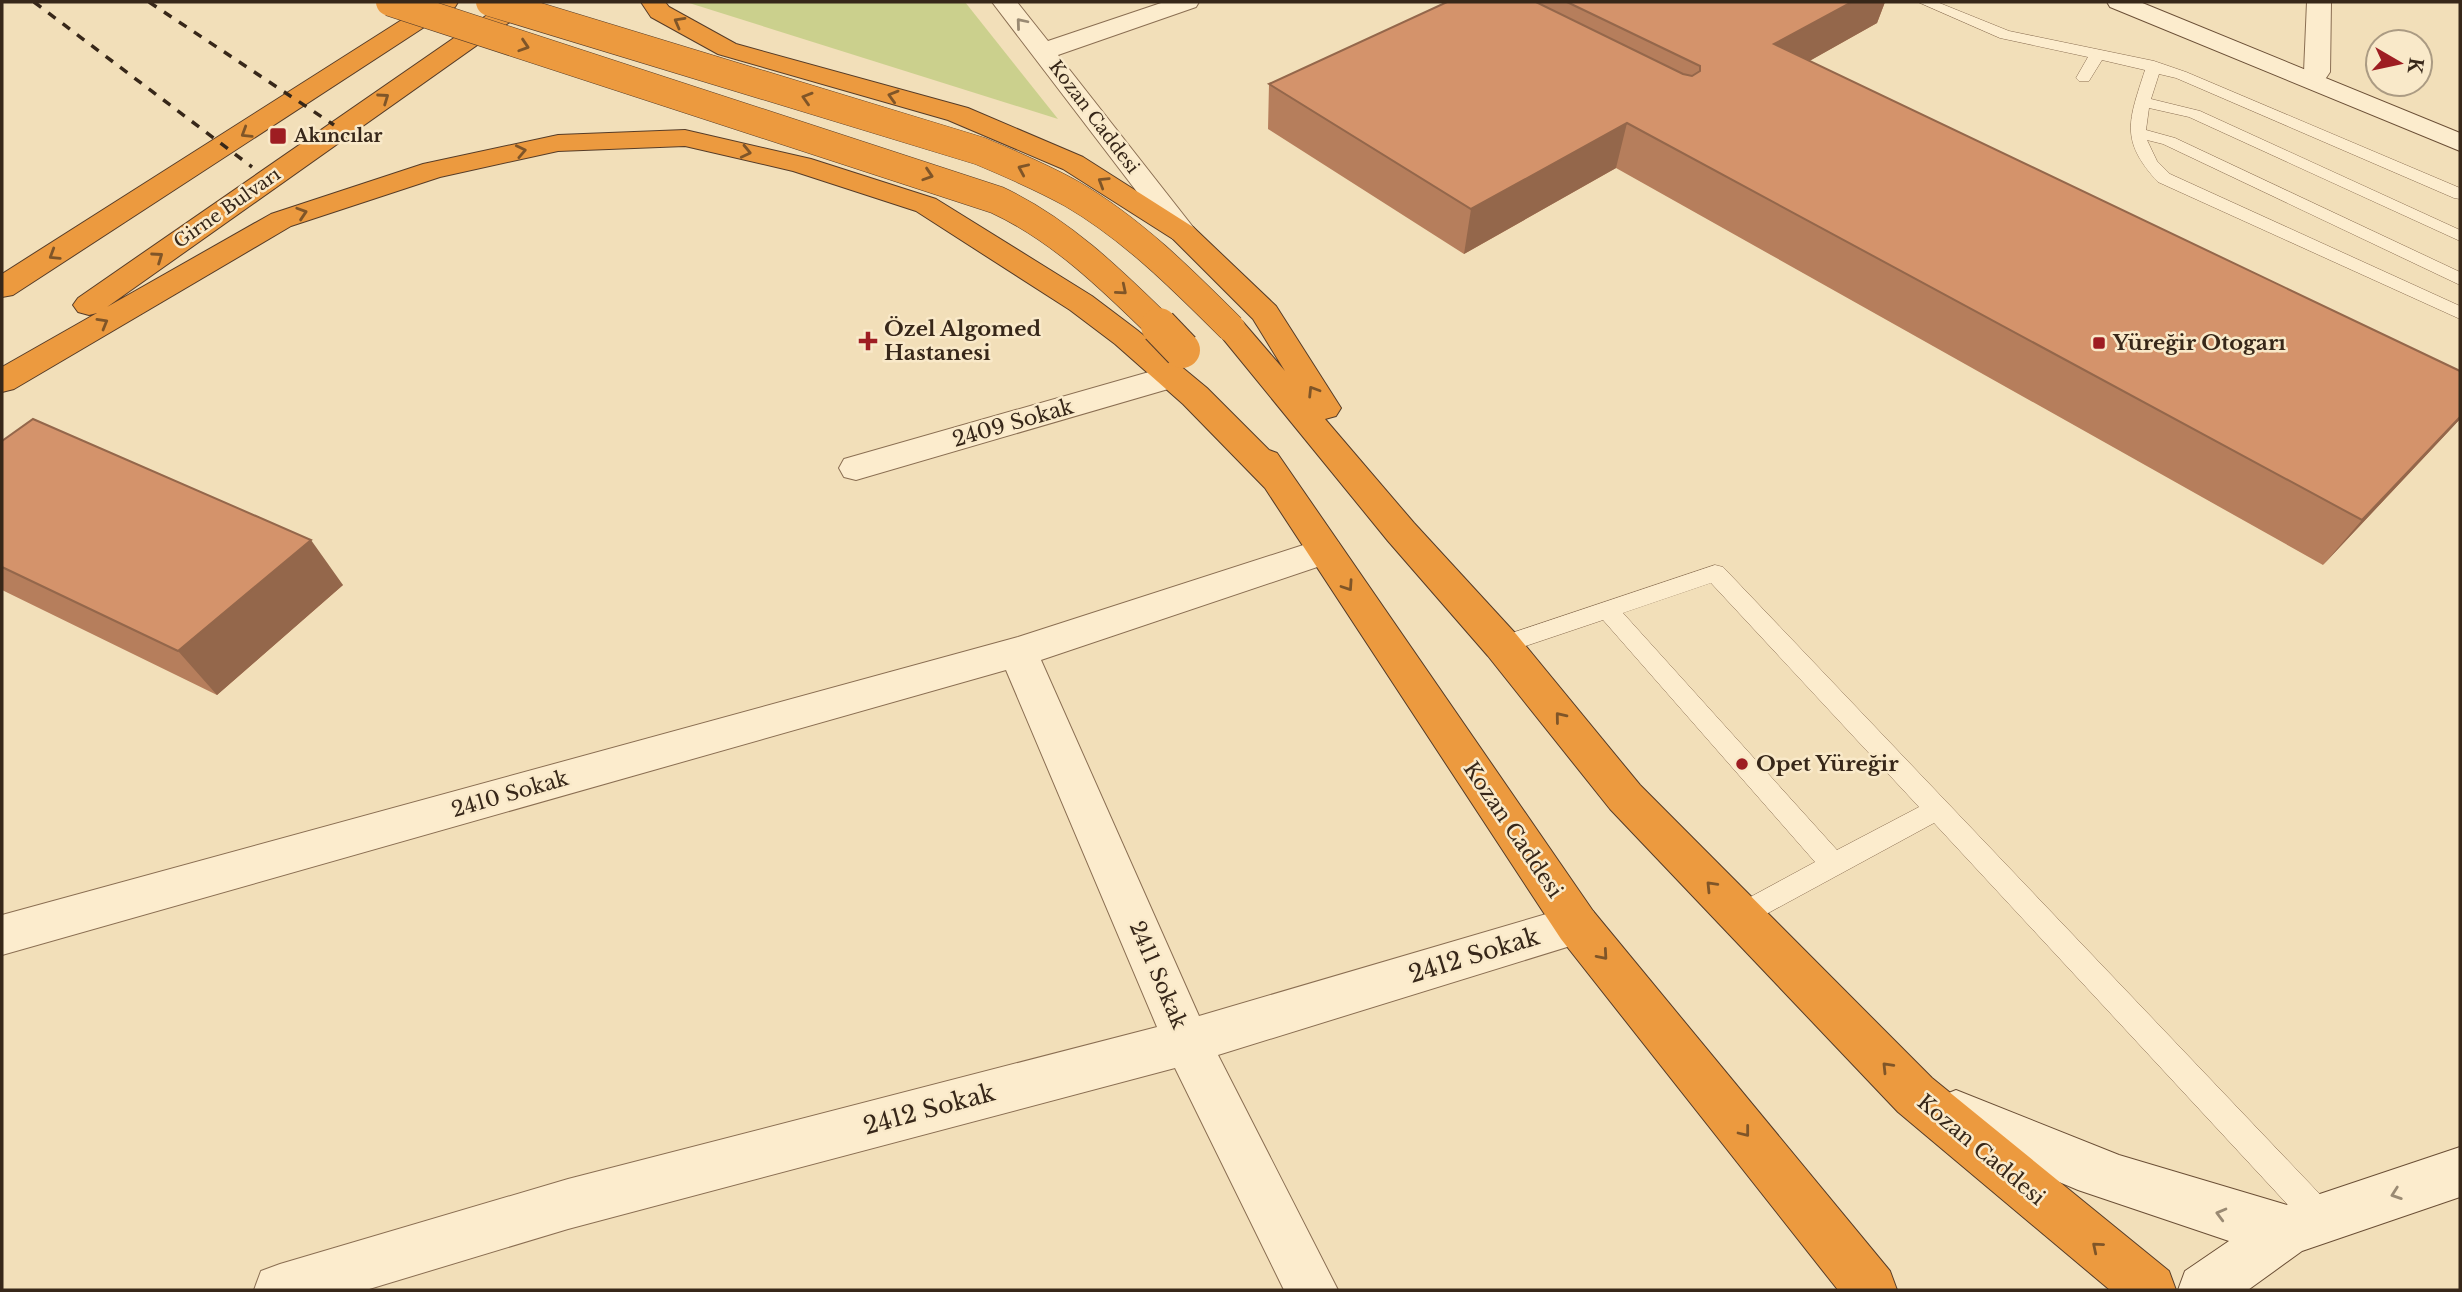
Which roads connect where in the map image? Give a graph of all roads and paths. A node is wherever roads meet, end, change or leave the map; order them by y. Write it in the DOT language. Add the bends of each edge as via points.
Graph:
graph roads {
  1 [pos="390,2"];
  2 [pos="426,2"];
  3 [pos="446,2"];
  4 [pos="490,2"];
  5 [pos="522,2"];
  6 [pos="653,2"];
  7 [pos="1004,2"];
  8 [pos="1187,2"];
  9 [pos="1925,2"];
  10 [pos="2119,2"];
  11 [pos="2145,2"];
  12 [pos="2319,2"];
  13 [pos="1044,51"];
  14 [pos="2097,54"];
  15 [pos="2154,66"];
  16 [pos="2317,72"];
  17 [pos="2084,78"];
  18 [pos="2144,102"];
  19 [pos="290,105"];
  20 [pos="2460,130"];
  21 [pos="2136,132"];
  22 [pos="2460,143"];
  23 [pos="2460,194"];
  24 [pos="1183,233"];
  25 [pos="2460,236"];
  26 [pos="2460,279"];
  27 [pos="2,288"];
  28 [pos="2460,313"];
  29 [pos="1176,364"];
  30 [pos="2,366"];
  31 [pos="2,381"];
  32 [pos="856,468"];
  33 [pos="1401,532"];
  34 [pos="1325,551"];
  35 [pos="1607,609"];
  36 [pos="1502,645"];
  37 [pos="1018,652"];
  38 [pos="1937,809"];
  39 [pos="1834,865"];
  40 [pos="1739,916"];
  41 [pos="1577,925"];
  42 [pos="2,935"];
  43 [pos="1187,1042"];
  44 [pos="1915,1095"];
  45 [pos="2460,1172"];
  46 [pos="2305,1225"];
  47 [pos="280,1290"];
  48 [pos="1312,1290"];
  49 [pos="1871,1290"];
  50 [pos="2150,1290"];
  51 [pos="2204,1290"];
  1 -- 29 [label="highway, one-way, bridge" via="1011,206 1079,253 1133,299"];
  2 -- 19 [label="highway"];
  3 -- 19 [label="highway"];
  33 -- 4 [label="highway, one-way, bridge" via="1231,328 1179,275 1131,234 1050,181 980,151"];
  30 -- 5 [label="highway, Girne Bulvarı, one-way"];
  24 -- 6 [label="highway, one-way" via="1073,163 958,114 727,49 660,12"];
  13 -- 7 [label="street, Kozan Caddesi, one-way"];
  8 -- 13 [label="street"];
  9 -- 14 [label="lane" via="1988,30"];
  10 -- 22 [label="street"];
  11 -- 16 [label="street"];
  12 -- 16 [label="street"];
  13 -- 24 [label="street, Kozan Caddesi"];
  14 -- 15 [label="lane"];
  14 -- 17 [label="lane"];
  15 -- 18 [label="lane"];
  15 -- 23 [label="lane"];
  16 -- 20 [label="street"];
  18 -- 21 [label="lane"];
  18 -- 25 [label="lane" via="2194,114"];
  19 -- 27 [label="highway, one-way"];
  21 -- 26 [label="lane" via="2169,141"];
  21 -- 28 [label="lane" via="2142,154 2164,178"];
  33 -- 24 [label="highway, one-way" via="1265,313"];
  31 -- 29 [label="highway, one-way" via="281,220 433,170 558,143 685,138 802,165 926,205 1081,303 1126,337"];
  29 -- 32 [label="street, 2409 Sokak"];
  29 -- 34 [label="highway, Kozan Caddesi" via="1280,482"];
  33 -- 36 [label="highway, Kozan Caddesi"];
  34 -- 37 [label="street, 2410 Sokak"];
  34 -- 41 [label="highway, Kozan Caddesi, one-way"];
  35 -- 36 [label="lane"];
  35 -- 38 [label="lane" via="1715,573"];
  35 -- 39 [label="lane"];
  40 -- 36 [label="highway, Kozan Caddesi, one-way" via="1625,797"];
  37 -- 42 [label="street, 2410 Sokak"];
  37 -- 43 [label="street, 2411 Sokak"];
  38 -- 39 [label="lane"];
  38 -- 46 [label="lane"];
  39 -- 40 [label="lane"];
  44 -- 40 [label="highway, Kozan Caddesi, one-way"];
  41 -- 43 [label="street, 2412 Sokak"];
  41 -- 49 [label="highway, Kozan Caddesi, one-way"];
  43 -- 47 [label="street, 2412 Sokak" via="569,1204"];
  43 -- 48 [label="street, 2411 Sokak"];
  46 -- 44 [label="street, one-way" via="2215,1213 2015,1142"];
  50 -- 44 [label="highway, Kozan Caddesi, one-way"];
  45 -- 46 [label="street, one-way"];
  46 -- 51 [label="street"];
}
